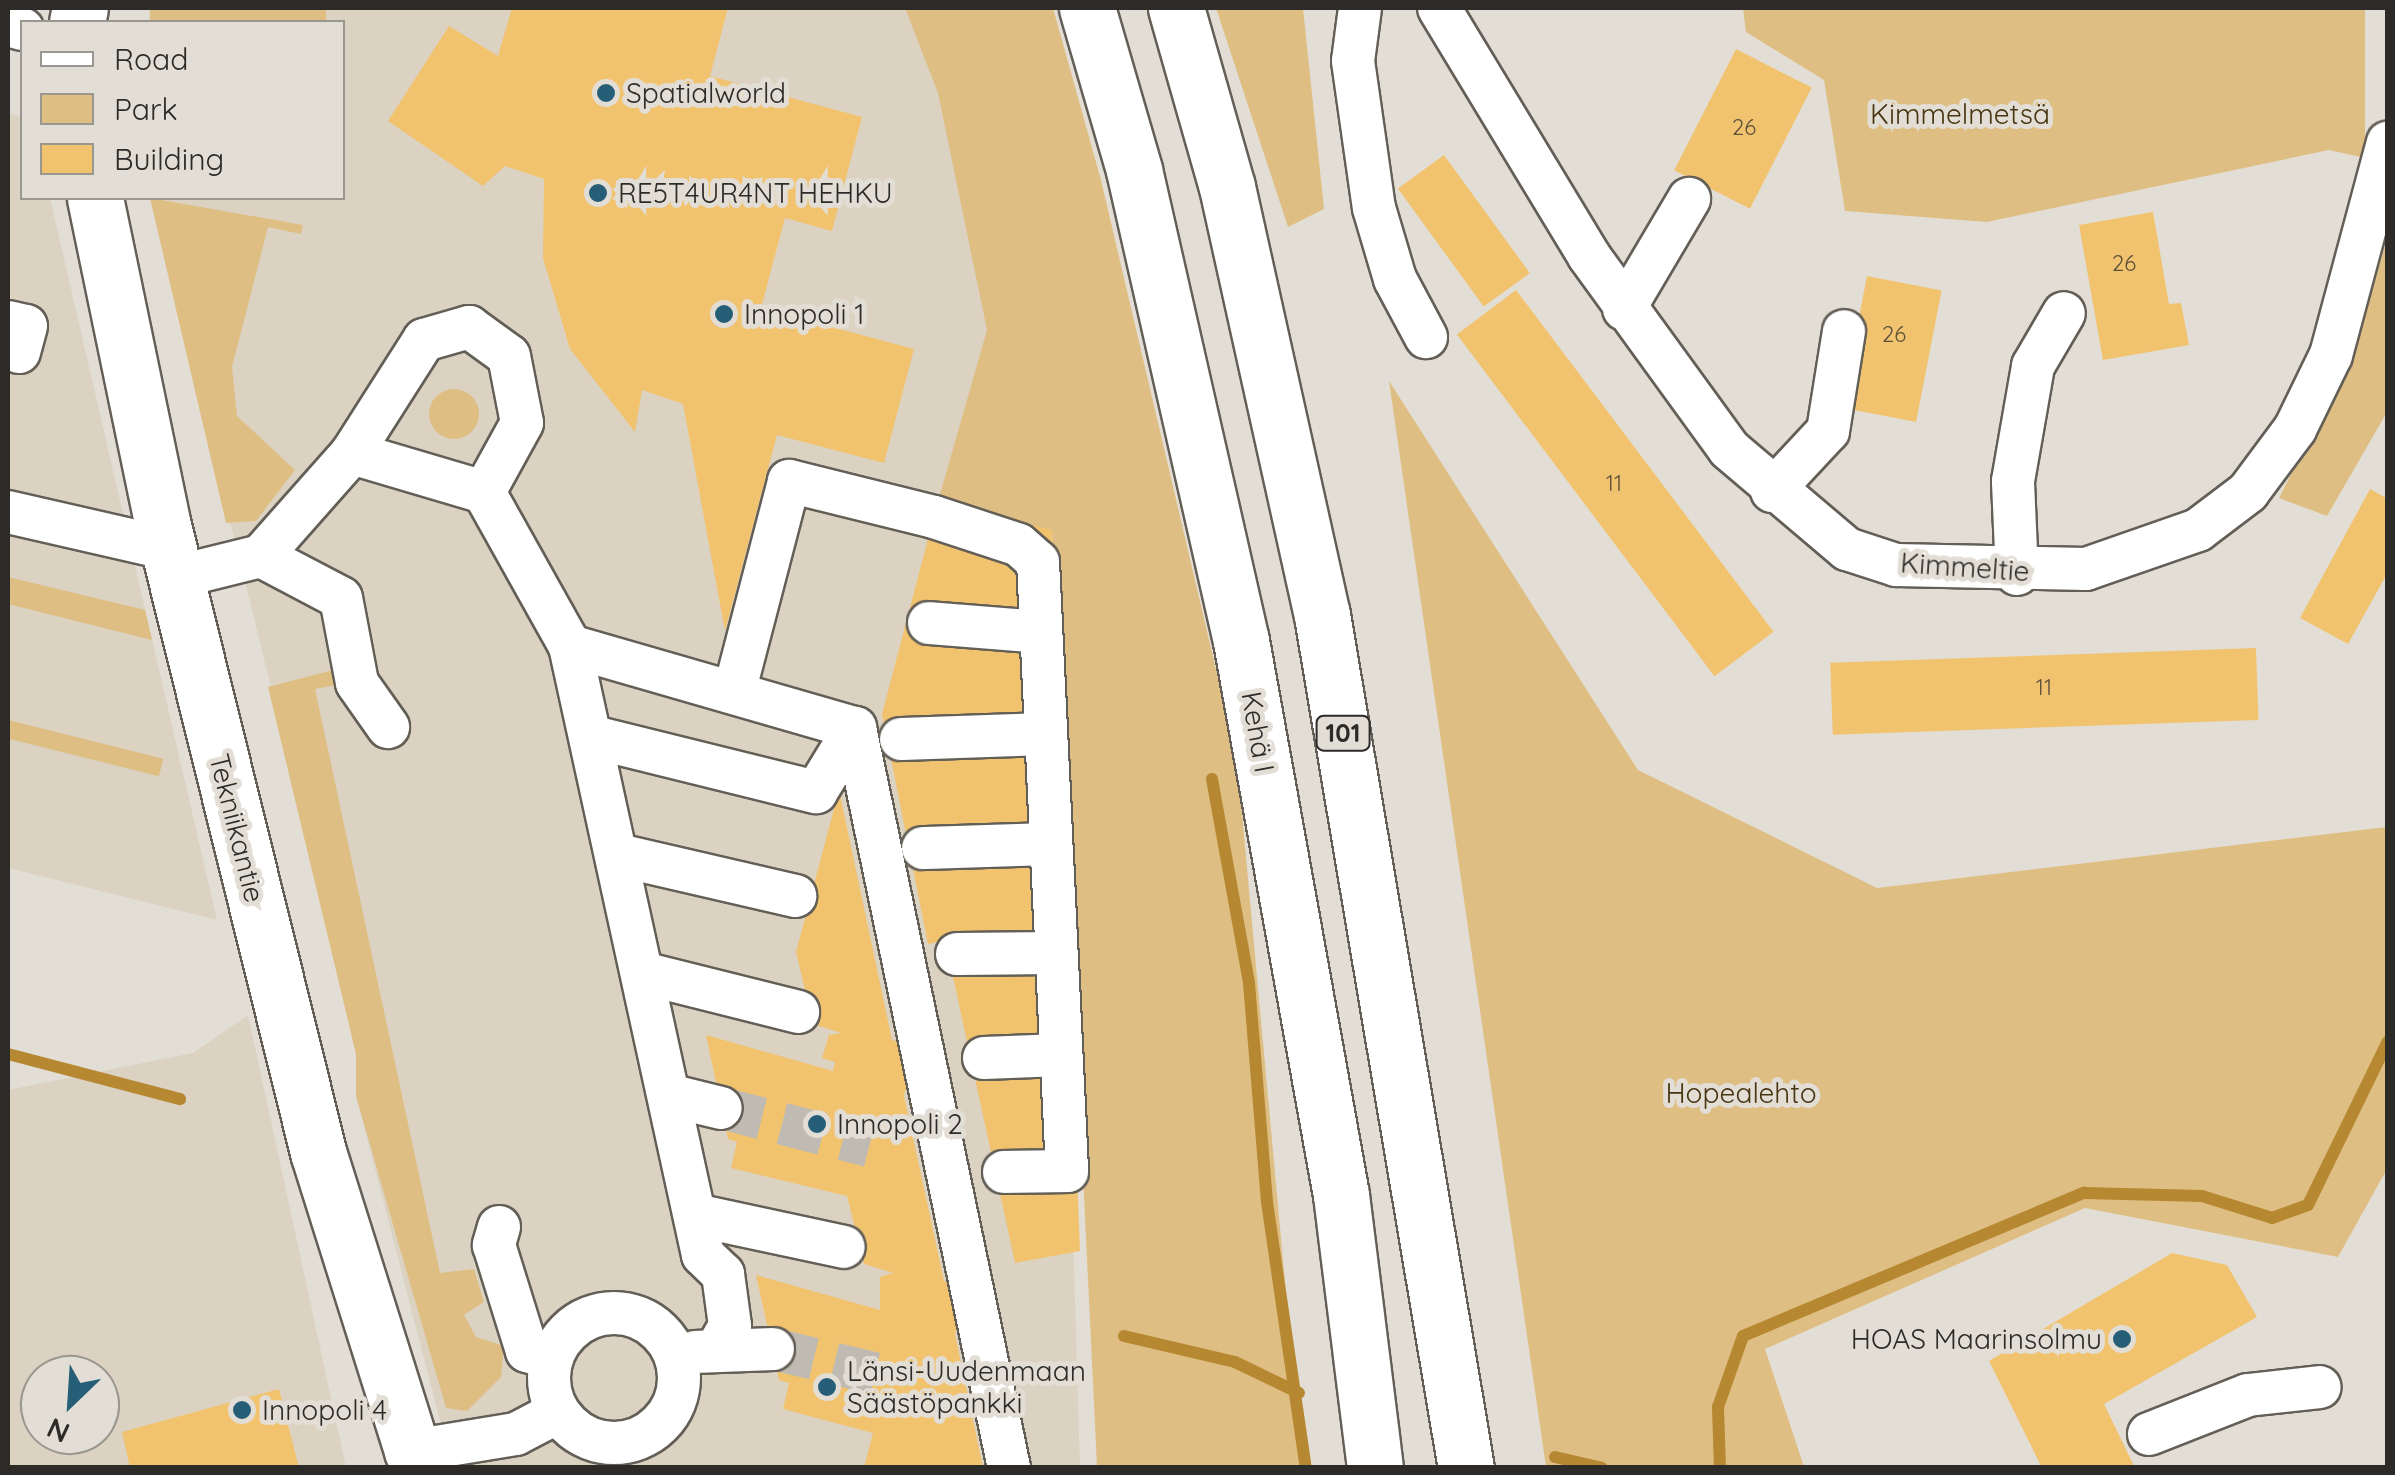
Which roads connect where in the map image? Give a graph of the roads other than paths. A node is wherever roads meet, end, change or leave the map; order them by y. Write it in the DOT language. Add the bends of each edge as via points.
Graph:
graph roads {
  1 [pos="1087,8"];
  2 [pos="1176,8"];
  3 [pos="1360,8"];
  4 [pos="1439,8"];
  5 [pos="2388,142"];
  6 [pos="1689,199"];
  7 [pos="95,200"];
  8 [pos="1624,308"];
  9 [pos="2064,313"];
  10 [pos="1844,331"];
  11 [pos="1426,336"];
  12 [pos="352,453"];
  13 [pos="1772,490"];
  14 [pos="484,492"];
  15 [pos="8,512"];
  16 [pos="261,556"];
  17 [pos="173,563"];
  18 [pos="2017,574"];
  19 [pos="930,623"];
  20 [pos="1042,632"];
  21 [pos="570,646"];
  22 [pos="735,690"];
  23 [pos="388,727"];
  24 [pos="855,728"];
  25 [pos="1046,734"];
  26 [pos="592,737"];
  27 [pos="902,739"];
  28 [pos="1051,844"];
  29 [pos="923,848"];
  30 [pos="618,855"];
  31 [pos="796,896"];
  32 [pos="1056,953"];
  33 [pos="957,954"];
  34 [pos="643,973"];
  35 [pos="798,1012"];
  36 [pos="1061,1055"];
  37 [pos="984,1058"];
  38 [pos="672,1096"];
  39 [pos="720,1108"];
  40 [pos="1004,1172"];
  41 [pos="699,1235"];
  42 [pos="844,1247"];
  43 [pos="517,1312"];
  44 [pos="773,1349"];
  45 [pos="695,1352"];
  46 [pos="552,1358"];
  47 [pos="2320,1387"];
  48 [pos="558,1412"];
  49 [pos="2149,1434"];
  50 [pos="518,1451"];
  51 [pos="414,1462"];
  52 [pos="1009,1468"];
  53 [pos="1376,1468"];
  54 [pos="1466,1468"];
  1 -- 53 [label="main road, Kehä I" via="1134,170 1241,641 1342,1195"];
  2 -- 54 [label="main road, 101" via="1227,186 1322,615"];
  3 -- 11 [label="street" via="1353,61 1374,208 1395,280"];
  4 -- 8 [label="street, Kimmeltie"];
  5 -- 18 [label="street, Kimmeltie" via="2331,355 2295,429 2248,492 2198,530 2142,552"];
  6 -- 8 [label="street"];
  7 -- 17 [label="main road, Tekniikantie"];
  8 -- 13 [label="street, Kimmeltie" via="1729,449"];
  9 -- 18 [label="street" via="2033,366 2013,481"];
  10 -- 13 [label="street" via="1828,431"];
  12 -- 14 [label="street"];
  12 -- 14 [label="street" via="424,340 469,328 509,356 522,422"];
  12 -- 16 [label="street"];
  13 -- 18 [label="street, Kimmeltie" via="1846,549 1896,565"];
  14 -- 21 [label="street"];
  15 -- 17 [label="street"];
  16 -- 17 [label="street"];
  16 -- 23 [label="street" via="341,598 358,683"];
  17 -- 51 [label="main road, Tekniikantie" via="318,1152"];
  19 -- 20 [label="street"];
  20 -- 22 [label="street" via="1038,562 1020,545 788,481"];
  20 -- 25 [label="street"];
  21 -- 22 [label="street"];
  21 -- 26 [label="street"];
  22 -- 24 [label="street"];
  24 -- 26 [label="street" via="816,792"];
  24 -- 52 [label="street"];
  25 -- 27 [label="street"];
  25 -- 28 [label="street"];
  26 -- 30 [label="street"];
  28 -- 29 [label="street"];
  28 -- 32 [label="street"];
  30 -- 31 [label="street"];
  30 -- 34 [label="street"];
  32 -- 33 [label="street"];
  32 -- 36 [label="street"];
  34 -- 35 [label="street"];
  34 -- 38 [label="street"];
  36 -- 37 [label="street"];
  36 -- 40 [label="street" via="1066,1172"];
  38 -- 39 [label="street"];
  38 -- 41 [label="street"];
  41 -- 42 [label="street"];
  41 -- 45 [label="street" via="693,1264"];
  43 -- 46 [label="street" via="527,1350"];
  44 -- 45 [label="street"];
  45 -- 46 [label="street" via="650,1324 612,1313 575,1326"];
  45 -- 48 [label="street" via="667,1416 633,1440 591,1439"];
  46 -- 48 [label="street"];
  47 -- 49 [label="street" via="2248,1395"];
  48 -- 50 [label="street"];
  50 -- 51 [label="street"];
}
